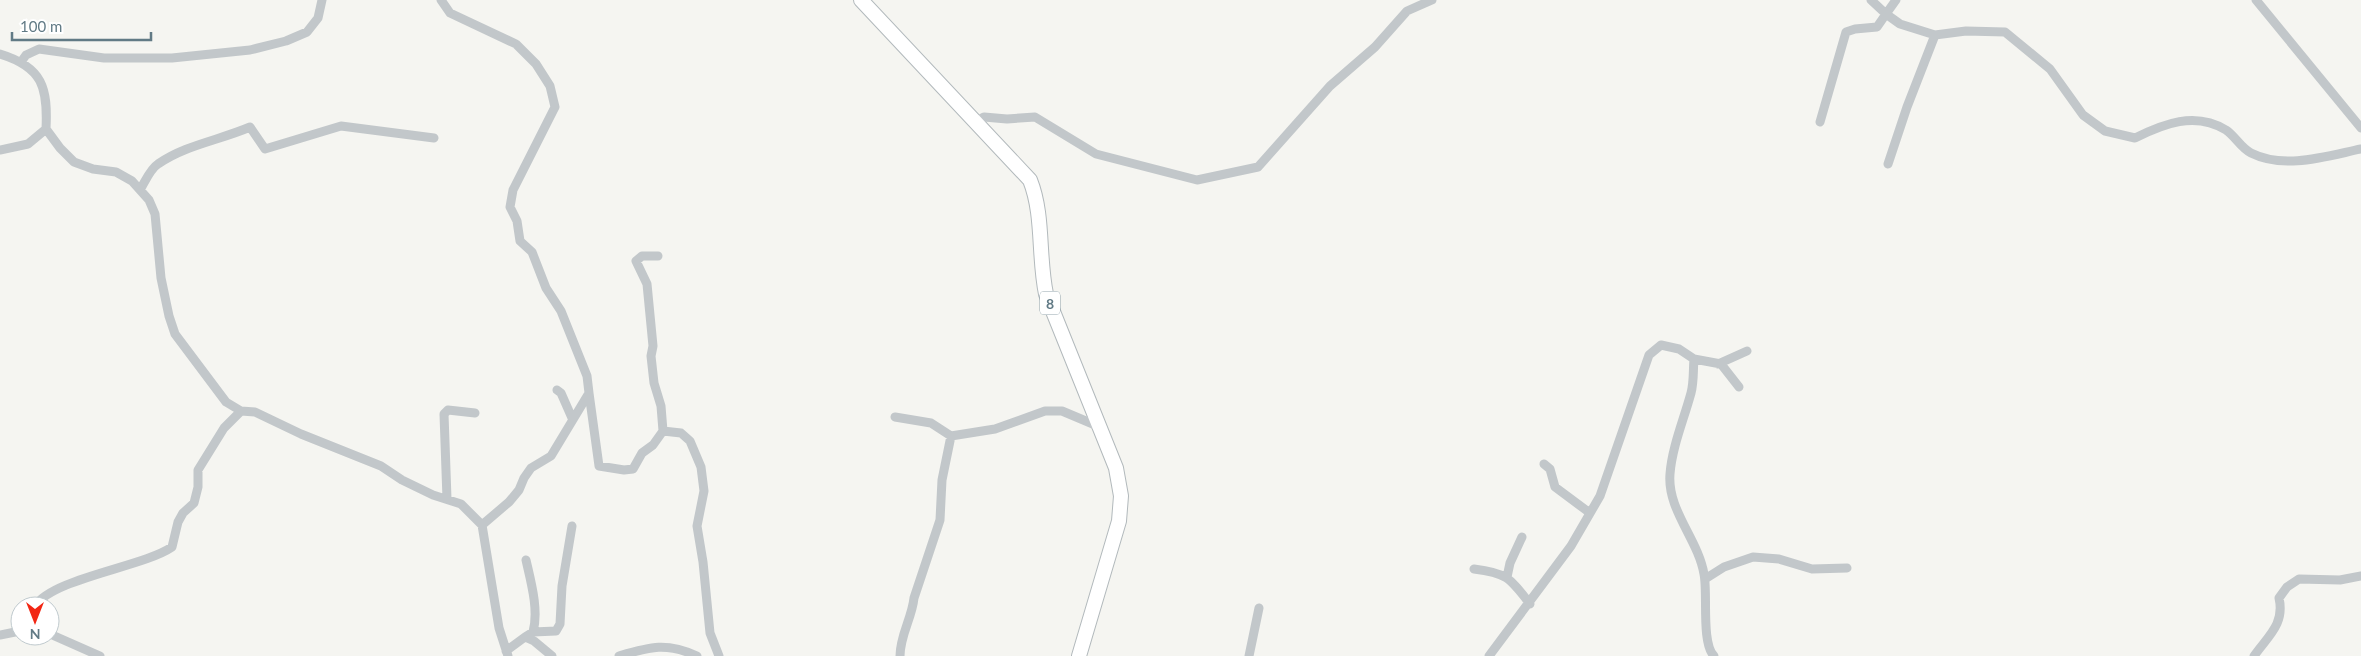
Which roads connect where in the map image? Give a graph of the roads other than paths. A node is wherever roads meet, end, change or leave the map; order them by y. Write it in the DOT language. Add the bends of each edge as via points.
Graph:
graph roads {
  1 [pos="322,0"];
  2 [pos="441,0"];
  3 [pos="861,0"];
  4 [pos="1432,0"];
  5 [pos="1871,0"];
  6 [pos="1896,0"];
  7 [pos="2256,0"];
  8 [pos="1886,14"];
  9 [pos="1936,35"];
  10 [pos="0,54"];
  11 [pos="21,62"];
  12 [pos="975,122"];
  13 [pos="1820,122"];
  14 [pos="2361,128"];
  15 [pos="46,129"];
  16 [pos="434,138"];
  17 [pos="2361,149"];
  18 [pos="0,150"];
  19 [pos="1888,164"];
  20 [pos="140,190"];
  21 [pos="658,256"];
  22 [pos="1747,351"];
  23 [pos="1694,359"];
  24 [pos="1718,364"];
  25 [pos="1739,387"];
  26 [pos="557,390"];
  27 [pos="589,393"];
  28 [pos="241,411"];
  29 [pos="475,414"];
  30 [pos="895,417"];
  31 [pos="572,418"];
  32 [pos="1100,427"];
  33 [pos="663,431"];
  34 [pos="951,436"];
  35 [pos="1544,464"];
  36 [pos="447,499"];
  37 [pos="1590,513"];
  38 [pos="482,525"];
  39 [pos="572,526"];
  40 [pos="1522,538"];
  41 [pos="526,560"];
  42 [pos="1474,568"];
  43 [pos="1847,568"];
  44 [pos="2361,576"];
  45 [pos="1507,577"];
  46 [pos="1705,579"];
  47 [pos="48,596"];
  48 [pos="1530,604"];
  49 [pos="1259,608"];
  50 [pos="529,635"];
  51 [pos="60,638"];
  52 [pos="507,653"];
  53 [pos="100,656"];
  54 [pos="552,656"];
  55 [pos="619,656"];
  56 [pos="697,656"];
  57 [pos="720,656"];
  58 [pos="900,656"];
  59 [pos="1079,656"];
  60 [pos="1249,656"];
  61 [pos="1490,656"];
  62 [pos="1714,656"];
  63 [pos="2254,656"];
  1 -- 11 [label="street" via="318,18 307,32 286,42 250,50 172,58 104,58 39,49 26,55"];
  2 -- 27 [label="street" via="450,13 516,44 536,64 552,91 555,107 513,190 510,207 518,221 520,241 532,252 546,288 561,311 587,376"];
  3 -- 12 [label="main road, 8"];
  4 -- 12 [label="street" via="1407,11 1375,47 1330,86 1258,167 1197,180 1096,154 1035,117 984,117"];
  5 -- 8 [label="street"];
  6 -- 8 [label="street"];
  7 -- 14 [label="street"];
  8 -- 9 [label="street" via="1900,24"];
  8 -- 13 [label="street" via="1877,27 1846,32"];
  9 -- 17 [label="street" via="1966,31 2005,32 2050,69 2083,116 2105,131 2135,138 2164,124 2198,120 2225,130 2251,153 2271,158 2293,161"];
  9 -- 19 [label="street"];
  10 -- 11 [label="street"];
  11 -- 15 [label="street" via="43,82 47,105"];
  12 -- 32 [label="main road, 8" via="1030,180 1037,196 1041,272 1046,294"];
  15 -- 18 [label="street" via="28,144"];
  15 -- 20 [label="street" via="74,162 116,172"];
  16 -- 20 [label="street" via="341,126 266,149 250,127 205,142 157,164"];
  20 -- 28 [label="street" via="155,214 161,278 175,334 226,402"];
  21 -- 33 [label="street" via="642,256 636,261 647,284 653,346 651,356"];
  22 -- 24 [label="street"];
  23 -- 24 [label="street"];
  23 -- 37 [label="street" via="1679,349 1662,345 1649,355 1600,496"];
  23 -- 46 [label="street" via="1692,390 1670,475 1675,507 1693,538"];
  24 -- 25 [label="street"];
  26 -- 31 [label="street"];
  27 -- 31 [label="street"];
  27 -- 33 [label="street" via="599,466 633,469 642,453"];
  28 -- 36 [label="street" via="255,412 381,466 402,480"];
  28 -- 47 [label="street" via="224,428 198,470 194,502 178,522 172,547 161,555 87,578"];
  29 -- 36 [label="street" via="448,410 444,414"];
  30 -- 34 [label="street" via="931,423"];
  31 -- 38 [label="street" via="552,456 530,468 509,502"];
  32 -- 34 [label="street" via="1062,411 1045,411 995,429"];
  32 -- 59 [label="main road, 8" via="1116,468 1121,496 1119,521"];
  33 -- 57 [label="street" via="681,433 690,441 701,467 704,491 697,526 710,633"];
  34 -- 58 [label="street" via="942,480 940,520 900,642"];
  35 -- 37 [label="street" via="1550,469 1555,487"];
  36 -- 38 [label="street" via="461,504"];
  37 -- 48 [label="street"];
  38 -- 52 [label="street" via="499,628"];
  39 -- 50 [label="street" via="562,586 560,624 556,631"];
  40 -- 45 [label="street"];
  41 -- 50 [label="street" via="535,624"];
  42 -- 45 [label="street"];
  43 -- 46 [label="street" via="1812,569 1779,559 1753,557 1724,567"];
  44 -- 63 [label="street" via="2340,580 2298,579 2287,587 2279,598 2282,612 2274,630"];
  45 -- 48 [label="street"];
  46 -- 62 [label="street" via="1706,626"];
  48 -- 61 [label="street"];
  49 -- 60 [label="street"];
  50 -- 52 [label="street"];
  50 -- 54 [label="street"];
  51 -- 53 [label="street"];
  55 -- 56 [label="street" via="664,646"];
}
